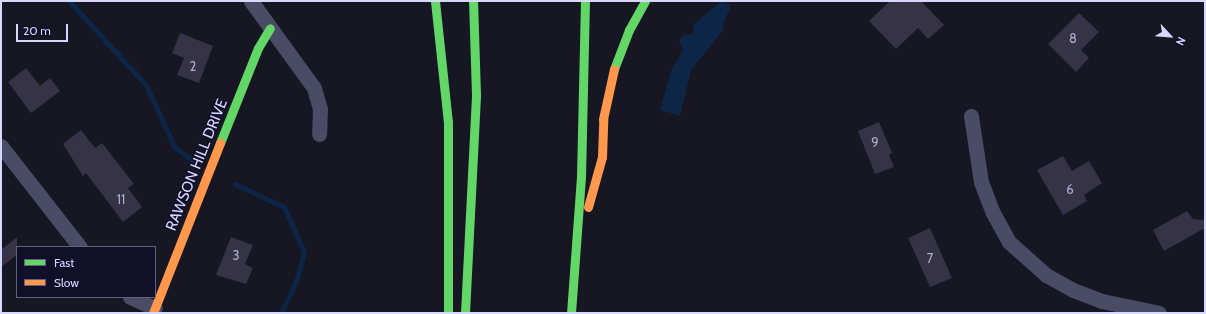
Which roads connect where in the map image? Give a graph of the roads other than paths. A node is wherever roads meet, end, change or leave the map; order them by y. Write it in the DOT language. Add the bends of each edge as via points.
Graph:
graph roads {
  1 [pos="250,1"];
  2 [pos="435,1"];
  3 [pos="473,1"];
  4 [pos="585,1"];
  5 [pos="645,1"];
  6 [pos="270,28"];
  7 [pos="971,116"];
  8 [pos="319,134"];
  9 [pos="1,146"];
  10 [pos="79,246"];
  11 [pos="576,247"];
  12 [pos="132,298"];
  13 [pos="154,311"];
  14 [pos="448,313"];
  15 [pos="465,313"];
  16 [pos="571,313"];
  17 [pos="1159,313"];
  1 -- 6 [label="street"];
  2 -- 14 [label="main road" via="448,122"];
  3 -- 15 [label="main road" via="476,95"];
  4 -- 11 [label="main road"];
  5 -- 11 [label="main road" via="629,30 611,77 603,119 602,157"];
  6 -- 8 [label="street" via="314,88 320,109"];
  6 -- 13 [label="main road, RAWSON HILL DRIVE" via="258,48"];
  7 -- 17 [label="street" via="979,172 986,198 1000,228 1017,250 1046,275 1073,290 1102,301"];
  9 -- 10 [label="street"];
  11 -- 16 [label="main road"];
  12 -- 13 [label="street"];
}
